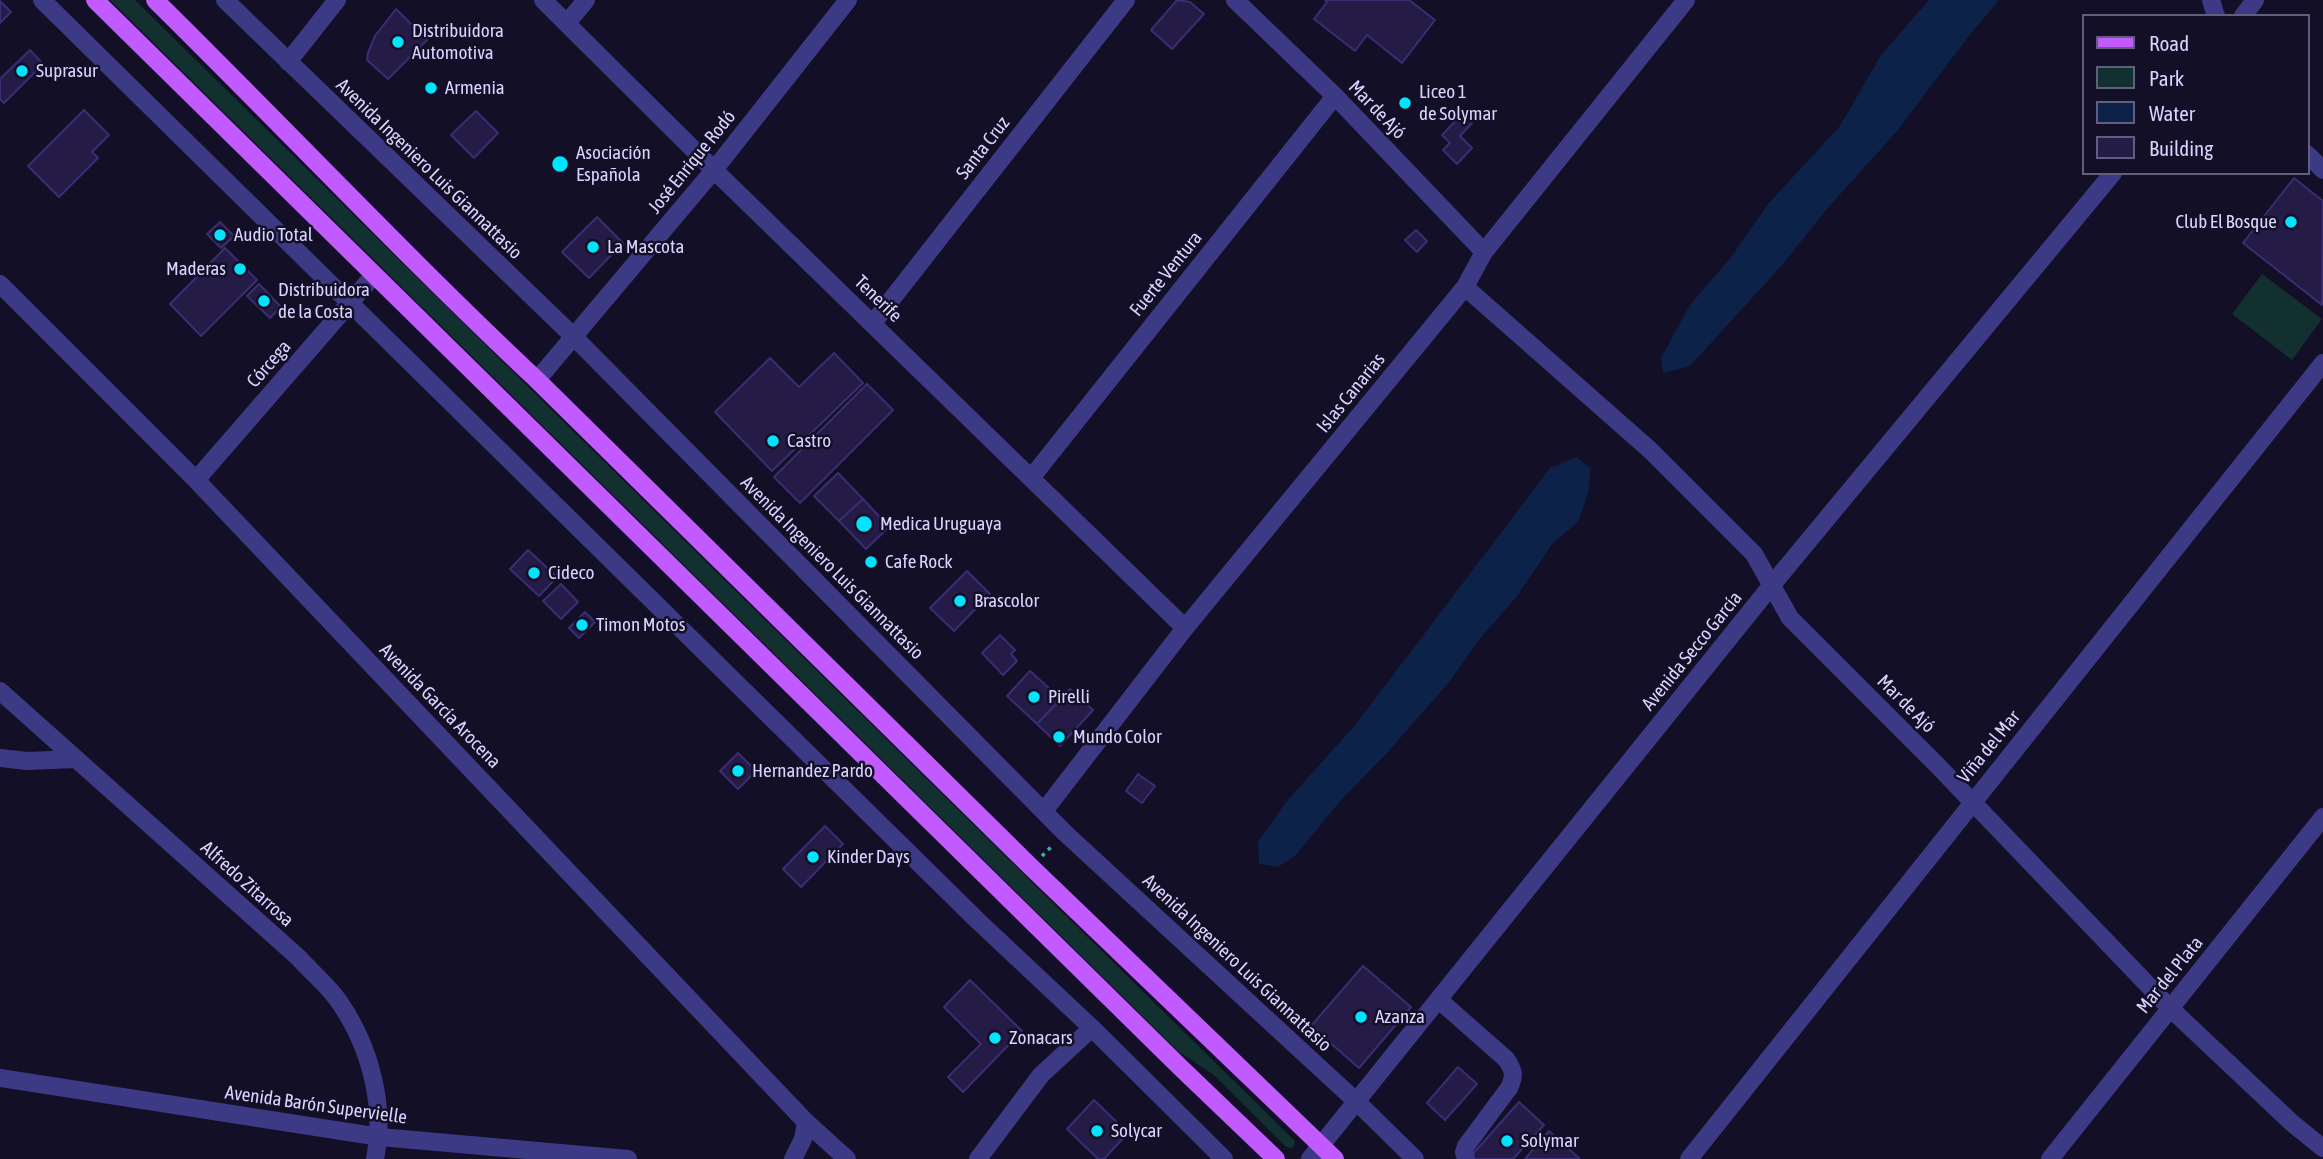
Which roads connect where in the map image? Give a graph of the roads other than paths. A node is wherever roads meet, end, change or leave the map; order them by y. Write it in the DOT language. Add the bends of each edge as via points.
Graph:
graph roads {
  1 [pos="41,0"];
  2 [pos="95,0"];
  3 [pos="155,0"];
  4 [pos="225,0"];
  5 [pos="337,0"];
  6 [pos="543,0"];
  7 [pos="586,0"];
  8 [pos="849,0"];
  9 [pos="1126,0"];
  10 [pos="1235,0"];
  11 [pos="1686,0"];
  12 [pos="568,23"];
  13 [pos="288,62"];
  14 [pos="1335,96"];
  15 [pos="2309,156"];
  16 [pos="714,170"];
  17 [pos="2323,170"];
  18 [pos="2111,175"];
  19 [pos="1485,252"];
  20 [pos="374,275"];
  21 [pos="0,284"];
  22 [pos="1465,287"];
  23 [pos="349,303"];
  24 [pos="873,323"];
  25 [pos="573,336"];
  26 [pos="2323,363"];
  27 [pos="537,380"];
  28 [pos="1031,478"];
  29 [pos="196,481"];
  30 [pos="1771,586"];
  31 [pos="1185,628"];
  32 [pos="0,691"];
  33 [pos="0,758"];
  34 [pos="76,759"];
  35 [pos="1971,803"];
  36 [pos="1044,811"];
  37 [pos="2323,817"];
  38 [pos="1439,1000"];
  39 [pos="2170,1008"];
  40 [pos="1092,1028"];
  41 [pos="0,1078"];
  42 [pos="1358,1102"];
  43 [pos="806,1122"];
  44 [pos="380,1137"];
  45 [pos="2323,1148"];
  46 [pos="1316,1152"];
  47 [pos="1465,1158"];
  48 [pos="375,1159"];
  49 [pos="628,1159"];
  50 [pos="793,1159"];
  51 [pos="847,1159"];
  52 [pos="978,1159"];
  53 [pos="1224,1159"];
  54 [pos="1276,1159"];
  55 [pos="1335,1159"];
  56 [pos="1415,1159"];
  57 [pos="1689,1159"];
  58 [pos="2050,1159"];
  1 -- 23 [label="street"];
  2 -- 20 [label="main road"];
  3 -- 27 [label="main road"];
  4 -- 13 [label="street, Avenida Ingeniero Luis Giannattasio"];
  5 -- 13 [label="street"];
  6 -- 12 [label="street, Tenerife"];
  7 -- 12 [label="street"];
  8 -- 16 [label="street, José Enrique Rodó"];
  9 -- 24 [label="street, Santa Cruz"];
  10 -- 14 [label="street, Mar de Ajó"];
  11 -- 19 [label="street, Islas Canarias"];
  12 -- 16 [label="street, Tenerife"];
  13 -- 25 [label="street, Avenida Ingeniero Luis Giannattasio"];
  14 -- 19 [label="street, Mar de Ajó"];
  14 -- 28 [label="street, Fuerte Ventura"];
  15 -- 17 [label="street"];
  16 -- 24 [label="street, Tenerife"];
  16 -- 25 [label="street, José Enrique Rodó"];
  18 -- 30 [label="street, Avenida Secco García"];
  19 -- 22 [label="street, Islas Canarias"];
  20 -- 23 [label="street, Córcega"];
  20 -- 54 [label="main road"];
  21 -- 29 [label="street, Avenida García Arocena"];
  22 -- 30 [label="street, Mar de Ajó" via="1650,450 1754,554"];
  22 -- 31 [label="street, Islas Canarias"];
  23 -- 29 [label="street, Córcega"];
  23 -- 40 [label="street"];
  24 -- 28 [label="street, Tenerife"];
  25 -- 27 [label="street, José Enrique Rodó"];
  25 -- 36 [label="street, Avenida Ingeniero Luis Giannattasio"];
  26 -- 35 [label="street, Viña del Mar"];
  27 -- 46 [label="main road"];
  28 -- 31 [label="street, Tenerife"];
  29 -- 43 [label="street, Avenida García Arocena"];
  30 -- 35 [label="street, Mar de Ajó" via="1790,618"];
  30 -- 38 [label="street, Avenida Secco García"];
  31 -- 36 [label="street, Islas Canarias"];
  32 -- 34 [label="street, Alfredo Zitarrosa"];
  33 -- 34 [label="street"];
  34 -- 44 [label="street, Alfredo Zitarrosa" via="299,958 339,1000 364,1047 377,1100"];
  35 -- 39 [label="street, Mar de Ajó"];
  35 -- 57 [label="street, Viña del Mar"];
  36 -- 42 [label="street, Avenida Ingeniero Luis Giannattasio"];
  37 -- 39 [label="street, Mar del Plata"];
  38 -- 42 [label="street, Avenida Secco García"];
  38 -- 47 [label="street" via="1513,1069 1509,1088 1466,1146"];
  39 -- 45 [label="street, Mar de Ajó"];
  39 -- 58 [label="street, Mar del Plata"];
  40 -- 52 [label="street" via="1041,1075"];
  40 -- 53 [label="street"];
  41 -- 44 [label="street, Avenida Barón Supervielle"];
  42 -- 46 [label="street, Avenida Secco García"];
  42 -- 56 [label="street, Avenida Ingeniero Luis Giannattasio"];
  43 -- 50 [label="street"];
  43 -- 51 [label="street, Avenida García Arocena"];
  44 -- 48 [label="street, Alfredo Zitarrosa"];
  44 -- 49 [label="street, Avenida Barón Supervielle"];
  46 -- 55 [label="main road"];
}
